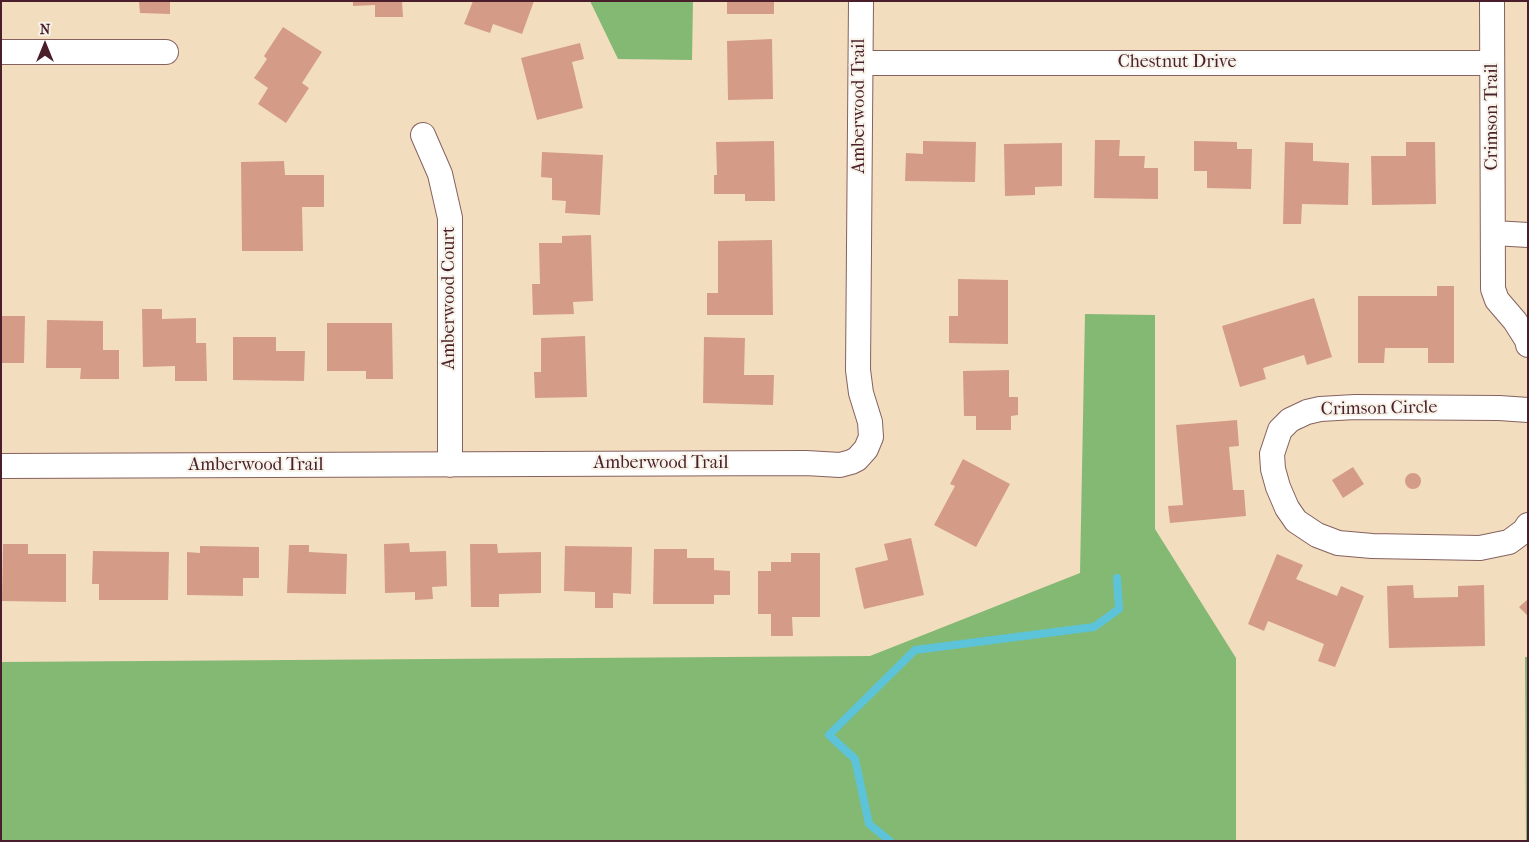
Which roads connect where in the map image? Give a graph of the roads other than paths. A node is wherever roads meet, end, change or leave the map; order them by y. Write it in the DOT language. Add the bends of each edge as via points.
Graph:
graph roads {
  1 [pos="861,1"];
  2 [pos="1492,1"];
  3 [pos="1,52"];
  4 [pos="166,52"];
  5 [pos="861,63"];
  6 [pos="1492,63"];
  7 [pos="423,135"];
  8 [pos="1494,233"];
  9 [pos="1528,235"];
  10 [pos="1528,345"];
  11 [pos="1528,410"];
  12 [pos="450,465"];
  13 [pos="1,466"];
  14 [pos="1528,526"];
  1 -- 5 [label="street, Amberwood Trail"];
  2 -- 6 [label="street, Crimson Trail"];
  3 -- 4 [label="street"];
  5 -- 6 [label="street, Chestnut Drive"];
  5 -- 12 [label="street, Amberwood Trail" via="858,370 870,422 870,437 857,459 840,465"];
  6 -- 8 [label="street, Crimson Trail"];
  7 -- 12 [label="street, Amberwood Court" via="440,174 450,218"];
  8 -- 9 [label="street"];
  8 -- 10 [label="street" via="1493,289"];
  11 -- 14 [label="street, Crimson Circle" via="1320,409 1290,420 1280,430 1272,454 1273,470 1287,508 1296,520 1318,535 1338,543 1480,548 1509,542"];
  12 -- 13 [label="street, Amberwood Trail"];
}
